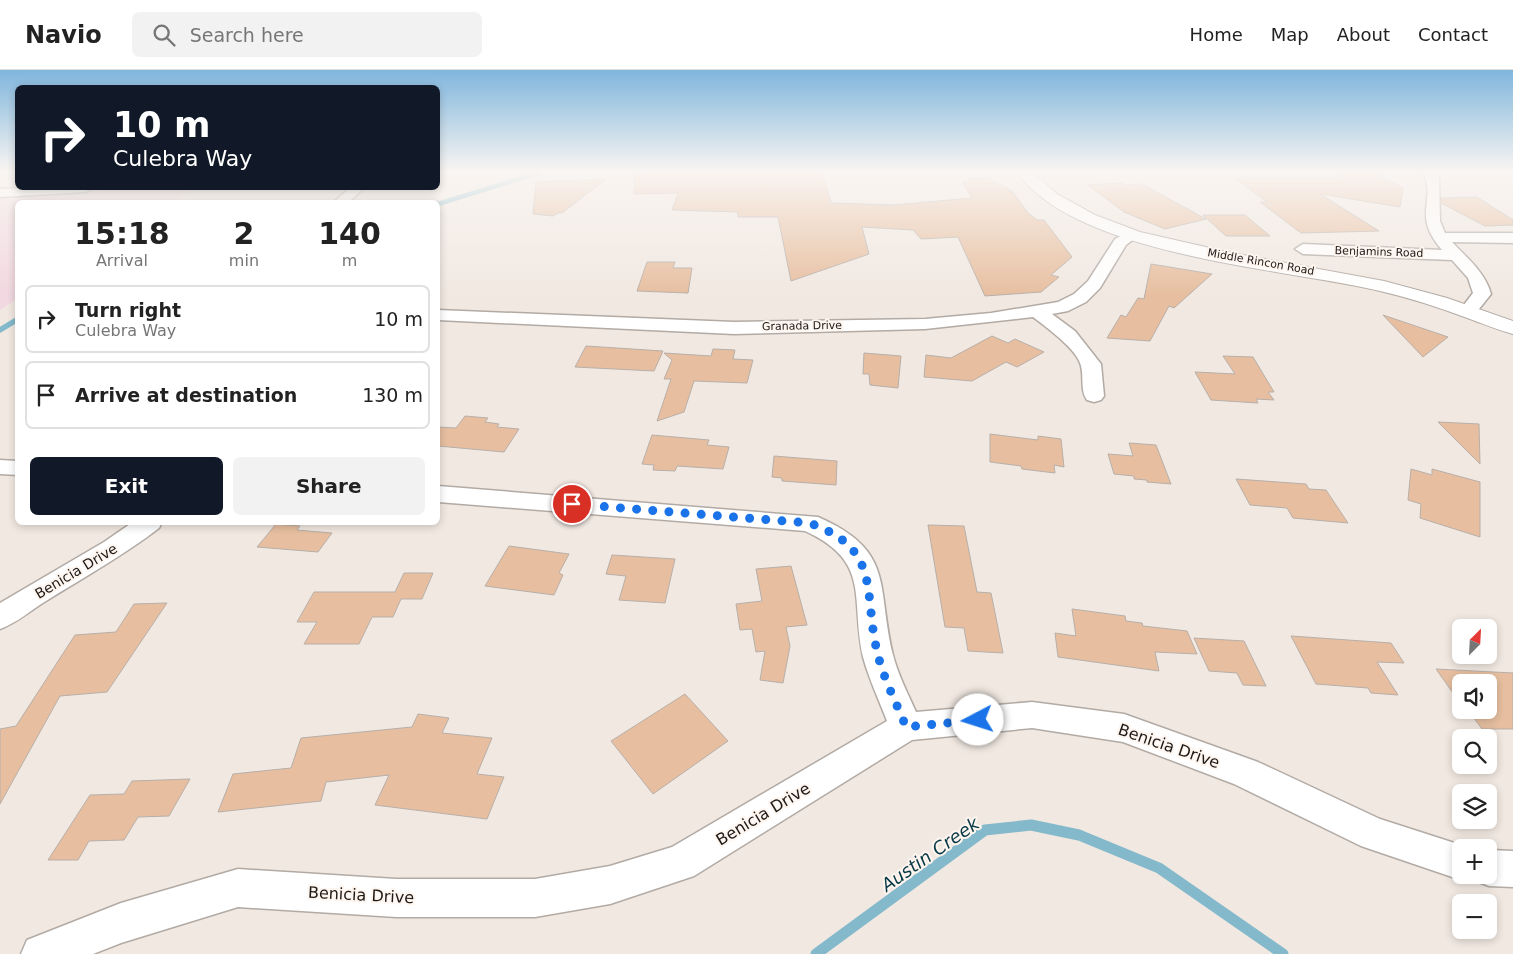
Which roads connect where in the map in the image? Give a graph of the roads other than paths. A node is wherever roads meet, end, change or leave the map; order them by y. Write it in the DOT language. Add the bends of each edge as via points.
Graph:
graph roads {
  1 [pos="1076,212"];
  2 [pos="1433,212"];
  3 [pos="1131,235"];
  4 [pos="1440,237"];
  5 [pos="1513,238"];
  6 [pos="1303,249"];
  7 [pos="1454,255"];
  8 [pos="1469,310"];
  9 [pos="1038,312"];
  10 [pos="440,315"];
  11 [pos="1513,328"];
  12 [pos="1094,396"];
  13 [pos="0,467"];
  14 [pos="15,468"];
  15 [pos="440,494"];
  16 [pos="147,525"];
  17 [pos="0,618"];
  18 [pos="906,727"];
  19 [pos="1452,859"];
  20 [pos="1497,869"];
  21 [pos="1513,870"];
  22 [pos="41,954"];
  1 -- 3 [label="street, Middle Rincon Road"];
  2 -- 4 [label="street" via="1433,226"];
  3 -- 8 [label="street, Middle Rincon Road" via="1365,282"];
  3 -- 9 [label="street, Granada Drive" via="1120,242 1094,284 1080,298 1062,307"];
  4 -- 5 [label="street, Benjamins Road"];
  4 -- 7 [label="street"];
  6 -- 7 [label="street, Benjamins Road"];
  7 -- 8 [label="street" via="1482,284 1482,294"];
  8 -- 11 [label="street, Middle Rincon Road"];
  9 -- 10 [label="street, Granada Drive" via="925,324 734,328"];
  9 -- 12 [label="street" via="1068,335 1091,364"];
  13 -- 14 [label="street"];
  15 -- 18 [label="street" via="809,523 831,530 861,561 878,656"];
  16 -- 17 [label="street, Benicia Drive" via="132,538 51,584"];
  18 -- 19 [label="street, Benicia Drive" via="1032,715 1124,728 1246,773 1374,834"];
  18 -- 22 [label="street, Benicia Drive" via="681,863 610,885 535,898 396,898 238,888 120,923"];
  20 -- 21 [label="street"];
}
